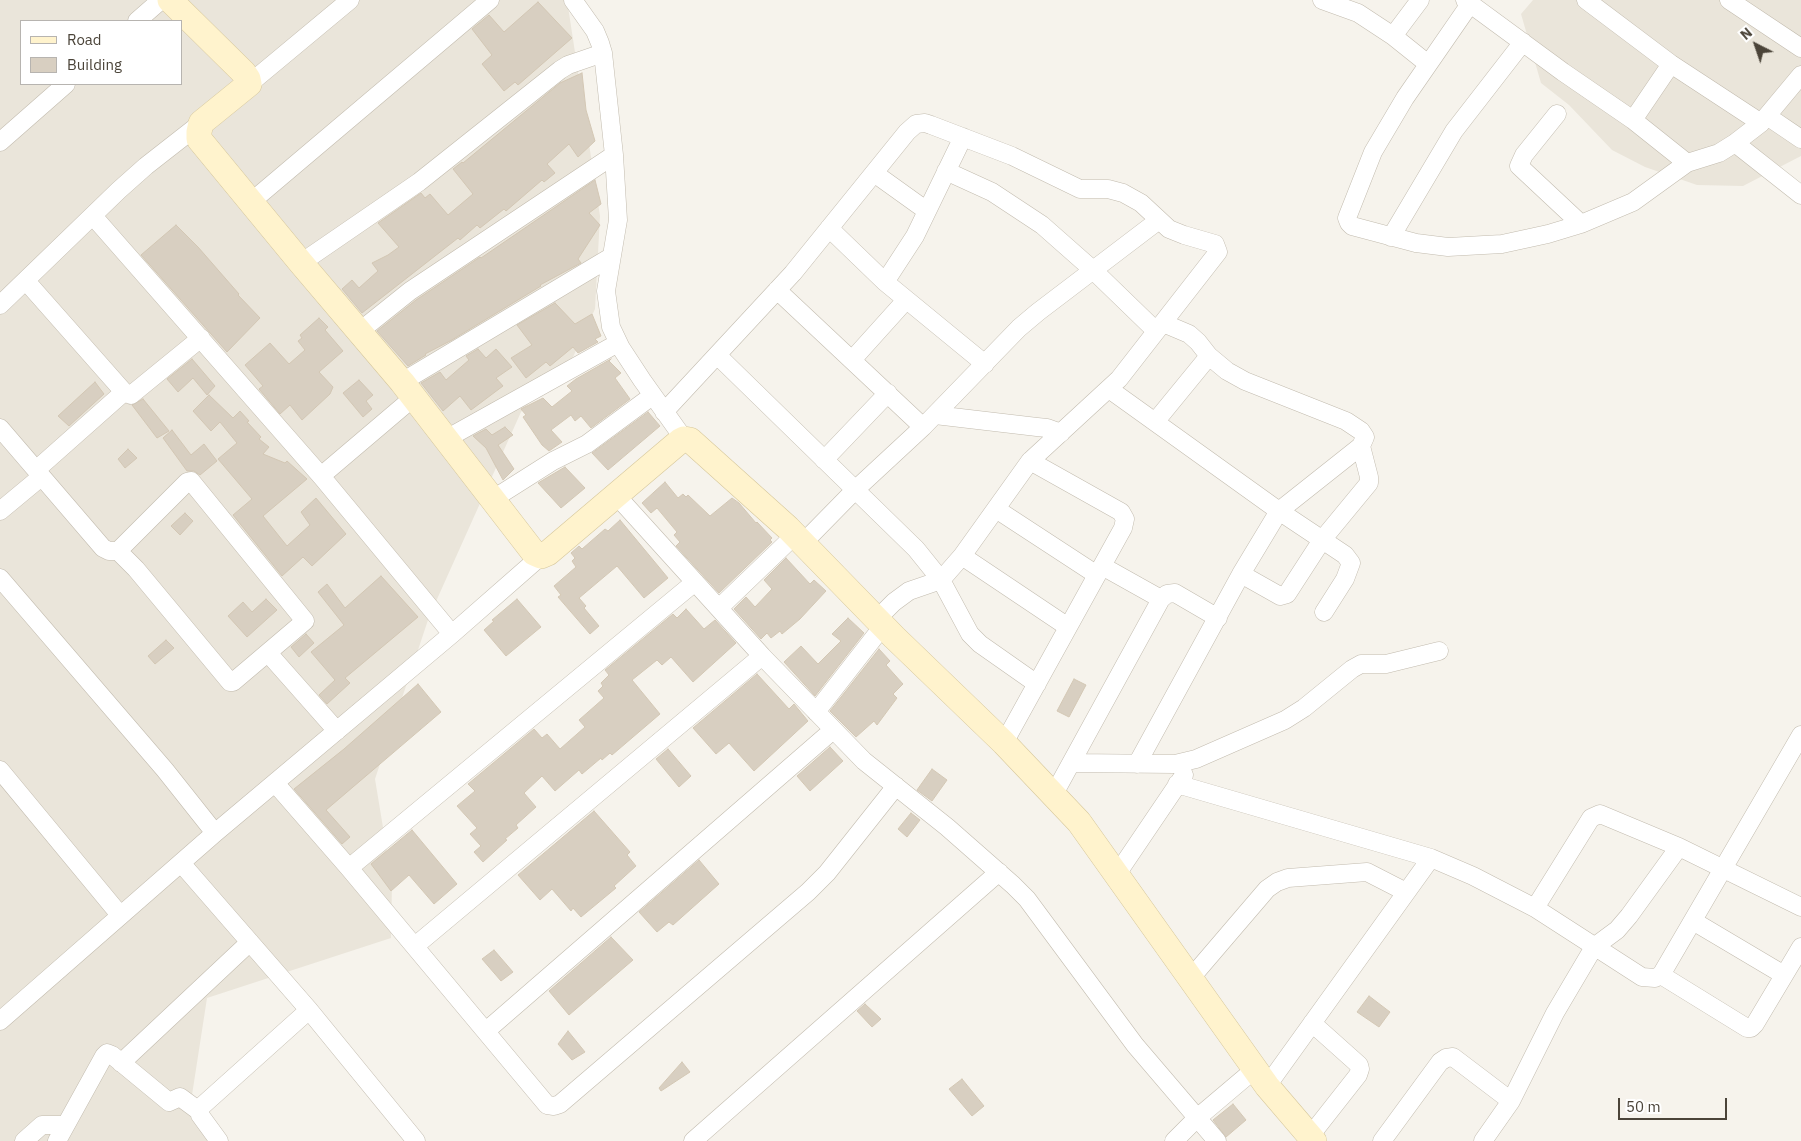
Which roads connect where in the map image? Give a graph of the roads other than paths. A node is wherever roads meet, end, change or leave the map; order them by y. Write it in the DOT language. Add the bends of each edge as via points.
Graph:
graph roads {
  1 [pos="161,0"];
  2 [pos="170,0"];
  3 [pos="350,0"];
  4 [pos="490,0"];
  5 [pos="573,0"];
  6 [pos="1420,0"];
  7 [pos="1586,0"];
  8 [pos="1729,0"];
  9 [pos="1333,2"];
  10 [pos="1468,2"];
  11 [pos="138,20"];
  12 [pos="1393,36"];
  13 [pos="1523,42"];
  14 [pos="1801,48"];
  15 [pos="602,52"];
  16 [pos="1428,64"];
  17 [pos="1671,64"];
  18 [pos="1801,76"];
  19 [pos="249,84"];
  20 [pos="65,85"];
  21 [pos="1557,114"];
  22 [pos="1764,119"];
  23 [pos="1633,120"];
  24 [pos="201,123"];
  25 [pos="963,137"];
  26 [pos="1801,139"];
  27 [pos="0,142"];
  28 [pos="1735,142"];
  29 [pos="614,155"];
  30 [pos="1687,163"];
  31 [pos="946,171"];
  32 [pos="874,173"];
  33 [pos="1801,195"];
  34 [pos="251,202"];
  35 [pos="927,211"];
  36 [pos="94,216"];
  37 [pos="1159,220"];
  38 [pos="1581,224"];
  39 [pos="830,228"];
  40 [pos="1391,237"];
  41 [pos="612,257"];
  42 [pos="301,263"];
  43 [pos="1093,270"];
  44 [pos="26,281"];
  45 [pos="885,282"];
  46 [pos="777,290"];
  47 [pos="906,300"];
  48 [pos="0,305"];
  49 [pos="1160,327"];
  50 [pos="360,331"];
  51 [pos="202,338"];
  52 [pos="618,343"];
  53 [pos="717,355"];
  54 [pos="1209,356"];
  55 [pos="852,360"];
  56 [pos="985,364"];
  57 [pos="408,389"];
  58 [pos="1109,389"];
  59 [pos="124,392"];
  60 [pos="888,393"];
  61 [pos="652,396"];
  62 [pos="664,412"];
  63 [pos="929,421"];
  64 [pos="1155,422"];
  65 [pos="0,428"];
  66 [pos="1061,434"];
  67 [pos="446,439"];
  68 [pos="684,439"];
  69 [pos="1361,446"];
  70 [pos="824,460"];
  71 [pos="1030,461"];
  72 [pos="39,474"];
  73 [pos="322,476"];
  74 [pos="855,490"];
  75 [pos="616,495"];
  76 [pos="493,499"];
  77 [pos="996,509"];
  78 [pos="1279,511"];
  79 [pos="0,512"];
  80 [pos="799,539"];
  81 [pos="1322,540"];
  82 [pos="118,551"];
  83 [pos="541,556"];
  84 [pos="962,556"];
  85 [pos="1099,571"];
  86 [pos="1241,574"];
  87 [pos="0,578"];
  88 [pos="941,580"];
  89 [pos="695,582"];
  90 [pos="1162,599"];
  91 [pos="719,608"];
  92 [pos="1324,612"];
  93 [pos="1218,618"];
  94 [pos="880,622"];
  95 [pos="1068,627"];
  96 [pos="452,634"];
  97 [pos="1439,651"];
  98 [pos="268,653"];
  99 [pos="762,656"];
  100 [pos="1037,684"];
  101 [pos="816,712"];
  102 [pos="834,730"];
  103 [pos="337,731"];
  104 [pos="1801,734"];
  105 [pos="1004,742"];
  106 [pos="1196,759"];
  107 [pos="1071,763"];
  108 [pos="1137,764"];
  109 [pos="0,770"];
  110 [pos="275,783"];
  111 [pos="1177,784"];
  112 [pos="896,786"];
  113 [pos="1054,794"];
  114 [pos="215,833"];
  115 [pos="1679,848"];
  116 [pos="1431,858"];
  117 [pos="181,863"];
  118 [pos="349,868"];
  119 [pos="1723,869"];
  120 [pos="999,872"];
  121 [pos="1117,874"];
  122 [pos="1406,892"];
  123 [pos="1801,906"];
  124 [pos="1535,908"];
  125 [pos="120,915"];
  126 [pos="1693,921"];
  127 [pos="250,942"];
  128 [pos="415,946"];
  129 [pos="1594,947"];
  130 [pos="1801,947"];
  131 [pos="1662,975"];
  132 [pos="1784,975"];
  133 [pos="1190,979"];
  134 [pos="309,1010"];
  135 [pos="3,1012"];
  136 [pos="1312,1023"];
  137 [pos="486,1031"];
  138 [pos="121,1063"];
  139 [pos="1261,1078"];
  140 [pos="1511,1101"];
  141 [pos="199,1111"];
  142 [pos="1197,1118"];
  143 [pos="61,1133"];
  144 [pos="700,1139"];
  145 [pos="1312,1139"];
  146 [pos="24,1141"];
  147 [pos="219,1141"];
  148 [pos="416,1141"];
  149 [pos="1174,1141"];
  150 [pos="1217,1141"];
  151 [pos="1382,1141"];
  152 [pos="1483,1141"];
  1 -- 11 [label="street"];
  2 -- 19 [label="street" via="244,73"];
  3 -- 19 [label="street"];
  4 -- 34 [label="street"];
  5 -- 15 [label="street" via="595,31"];
  6 -- 12 [label="street"];
  7 -- 17 [label="street"];
  8 -- 14 [label="street"];
  9 -- 12 [label="street"];
  10 -- 13 [label="street"];
  10 -- 16 [label="street"];
  12 -- 16 [label="street"];
  13 -- 23 [label="street"];
  13 -- 40 [label="street" via="1454,130"];
  15 -- 29 [label="street"];
  15 -- 42 [label="street" via="560,70 419,182"];
  16 -- 40 [label="street" via="1373,152 1347,218 1348,223 1360,230"];
  17 -- 22 [label="street"];
  17 -- 23 [label="street"];
  18 -- 22 [label="street"];
  19 -- 24 [label="street"];
  20 -- 27 [label="street"];
  21 -- 38 [label="street" via="1519,166"];
  22 -- 26 [label="street"];
  22 -- 28 [label="street"];
  23 -- 30 [label="street"];
  24 -- 34 [label="street" via="199,139"];
  24 -- 36 [label="street" via="146,166"];
  25 -- 31 [label="street"];
  25 -- 32 [label="street" via="925,123 916,124"];
  25 -- 37 [label="street" via="1012,156 1080,189 1108,189 1123,193"];
  28 -- 30 [label="street" via="1719,153"];
  28 -- 33 [label="street"];
  29 -- 41 [label="street" via="618,220"];
  29 -- 50 [label="street" via="410,291"];
  30 -- 38 [label="street" via="1633,202"];
  31 -- 35 [label="street"];
  31 -- 43 [label="street" via="992,192 1042,226"];
  32 -- 35 [label="street"];
  32 -- 39 [label="street"];
  34 -- 42 [label="street"];
  35 -- 45 [label="street"];
  36 -- 44 [label="street"];
  36 -- 51 [label="street"];
  37 -- 43 [label="street"];
  37 -- 49 [label="street" via="1184,235 1215,244 1218,252"];
  38 -- 40 [label="street" via="1502,244 1448,247"];
  39 -- 45 [label="street"];
  39 -- 46 [label="street"];
  41 -- 52 [label="street" via="606,291 611,327"];
  41 -- 57 [label="street"];
  42 -- 50 [label="street"];
  43 -- 49 [label="street"];
  43 -- 56 [label="street" via="1038,312"];
  44 -- 48 [label="street"];
  44 -- 59 [label="street"];
  45 -- 47 [label="street"];
  46 -- 53 [label="street"];
  46 -- 55 [label="street"];
  47 -- 55 [label="street"];
  47 -- 56 [label="street"];
  49 -- 54 [label="street" via="1189,334"];
  49 -- 58 [label="street"];
  50 -- 57 [label="street"];
  51 -- 59 [label="street" via="133,395"];
  51 -- 73 [label="street"];
  52 -- 61 [label="street"];
  52 -- 67 [label="street"];
  53 -- 62 [label="street"];
  53 -- 70 [label="street"];
  54 -- 64 [label="street"];
  54 -- 69 [label="street" via="1246,381 1355,426 1365,437"];
  55 -- 60 [label="street"];
  56 -- 63 [label="street"];
  57 -- 67 [label="street"];
  57 -- 73 [label="street"];
  58 -- 64 [label="street"];
  58 -- 66 [label="street"];
  59 -- 72 [label="street"];
  60 -- 63 [label="street"];
  60 -- 70 [label="street"];
  61 -- 62 [label="street"];
  61 -- 76 [label="street" via="587,444"];
  62 -- 68 [label="street"];
  63 -- 66 [label="street" via="1037,427"];
  63 -- 74 [label="street"];
  64 -- 78 [label="street"];
  65 -- 72 [label="street"];
  66 -- 71 [label="street"];
  67 -- 76 [label="street"];
  68 -- 75 [label="street"];
  68 -- 80 [label="street" via="690,440"];
  69 -- 78 [label="street"];
  69 -- 81 [label="street" via="1369,483"];
  70 -- 74 [label="street"];
  71 -- 77 [label="street"];
  71 -- 85 [label="street" via="1121,512 1123,528"];
  72 -- 79 [label="street"];
  72 -- 82 [label="street" via="103,548 109,552"];
  73 -- 96 [label="street"];
  74 -- 80 [label="street"];
  74 -- 88 [label="street" via="916,549"];
  75 -- 83 [label="street"];
  75 -- 89 [label="street"];
  76 -- 83 [label="street" via="534,553"];
  77 -- 84 [label="street"];
  77 -- 85 [label="street"];
  78 -- 81 [label="street"];
  78 -- 86 [label="street"];
  80 -- 91 [label="street"];
  80 -- 94 [label="street"];
  81 -- 86 [label="street" via="1284,596"];
  81 -- 92 [label="street" via="1345,555 1351,563"];
  82 -- 98 [label="street" via="228,681 233,682"];
  82 -- 98 [label="street" via="191,481 305,618 304,623"];
  83 -- 96 [label="street"];
  84 -- 88 [label="street"];
  84 -- 95 [label="street"];
  85 -- 90 [label="street"];
  85 -- 95 [label="street"];
  86 -- 93 [label="street"];
  87 -- 114 [label="street"];
  88 -- 94 [label="street" via="909,592 894,602"];
  88 -- 100 [label="street" via="970,634"];
  89 -- 91 [label="street"];
  89 -- 118 [label="street"];
  90 -- 93 [label="street" via="1175,593"];
  90 -- 107 [label="street"];
  91 -- 99 [label="street"];
  93 -- 108 [label="street"];
  94 -- 101 [label="street"];
  94 -- 105 [label="street"];
  95 -- 100 [label="street"];
  96 -- 103 [label="street"];
  97 -- 106 [label="street" via="1386,664 1361,664 1285,720"];
  98 -- 103 [label="street"];
  99 -- 101 [label="street"];
  99 -- 128 [label="street"];
  100 -- 105 [label="street"];
  101 -- 102 [label="street"];
  102 -- 112 [label="street" via="864,761"];
  102 -- 137 [label="street"];
  103 -- 110 [label="street"];
  104 -- 119 [label="street"];
  105 -- 113 [label="street"];
  106 -- 108 [label="street" via="1175,764"];
  106 -- 111 [label="street"];
  107 -- 108 [label="street"];
  107 -- 113 [label="street"];
  109 -- 125 [label="street"];
  110 -- 114 [label="street"];
  110 -- 118 [label="street"];
  111 -- 116 [label="street"];
  111 -- 121 [label="street"];
  112 -- 120 [label="street"];
  112 -- 137 [label="street" via="808,892 560,1104 547,1105"];
  113 -- 121 [label="street"];
  114 -- 117 [label="street"];
  115 -- 119 [label="street"];
  115 -- 124 [label="street" via="1600,814 1595,815"];
  115 -- 129 [label="street" via="1617,930"];
  116 -- 122 [label="street"];
  116 -- 124 [label="street"];
  117 -- 125 [label="street"];
  117 -- 127 [label="street"];
  118 -- 128 [label="street"];
  119 -- 123 [label="street"];
  119 -- 126 [label="street"];
  120 -- 142 [label="street" via="1027,899 1135,1045"];
  120 -- 144 [label="street"];
  121 -- 133 [label="street"];
  122 -- 133 [label="street" via="1367,872 1288,878 1277,882 1267,889"];
  122 -- 136 [label="street"];
  124 -- 129 [label="street"];
  125 -- 135 [label="street"];
  126 -- 131 [label="street"];
  126 -- 132 [label="street"];
  127 -- 134 [label="street"];
  127 -- 138 [label="street"];
  128 -- 137 [label="street"];
  129 -- 131 [label="street" via="1642,977"];
  129 -- 140 [label="street"];
  130 -- 132 [label="street"];
  131 -- 132 [label="street" via="1751,1028"];
  133 -- 139 [label="street"];
  134 -- 141 [label="street"];
  134 -- 148 [label="street"];
  136 -- 139 [label="street"];
  136 -- 145 [label="street" via="1359,1064 1360,1069"];
  138 -- 141 [label="street" via="169,1102 180,1097"];
  138 -- 143 [label="street" via="112,1055 107,1053 104,1056"];
  139 -- 142 [label="street"];
  139 -- 145 [label="street"];
  140 -- 151 [label="street" via="1453,1057 1446,1058"];
  140 -- 152 [label="street"];
  141 -- 147 [label="street"];
  142 -- 149 [label="street"];
  142 -- 150 [label="street"];
  143 -- 146 [label="street" via="42,1125"];
}
